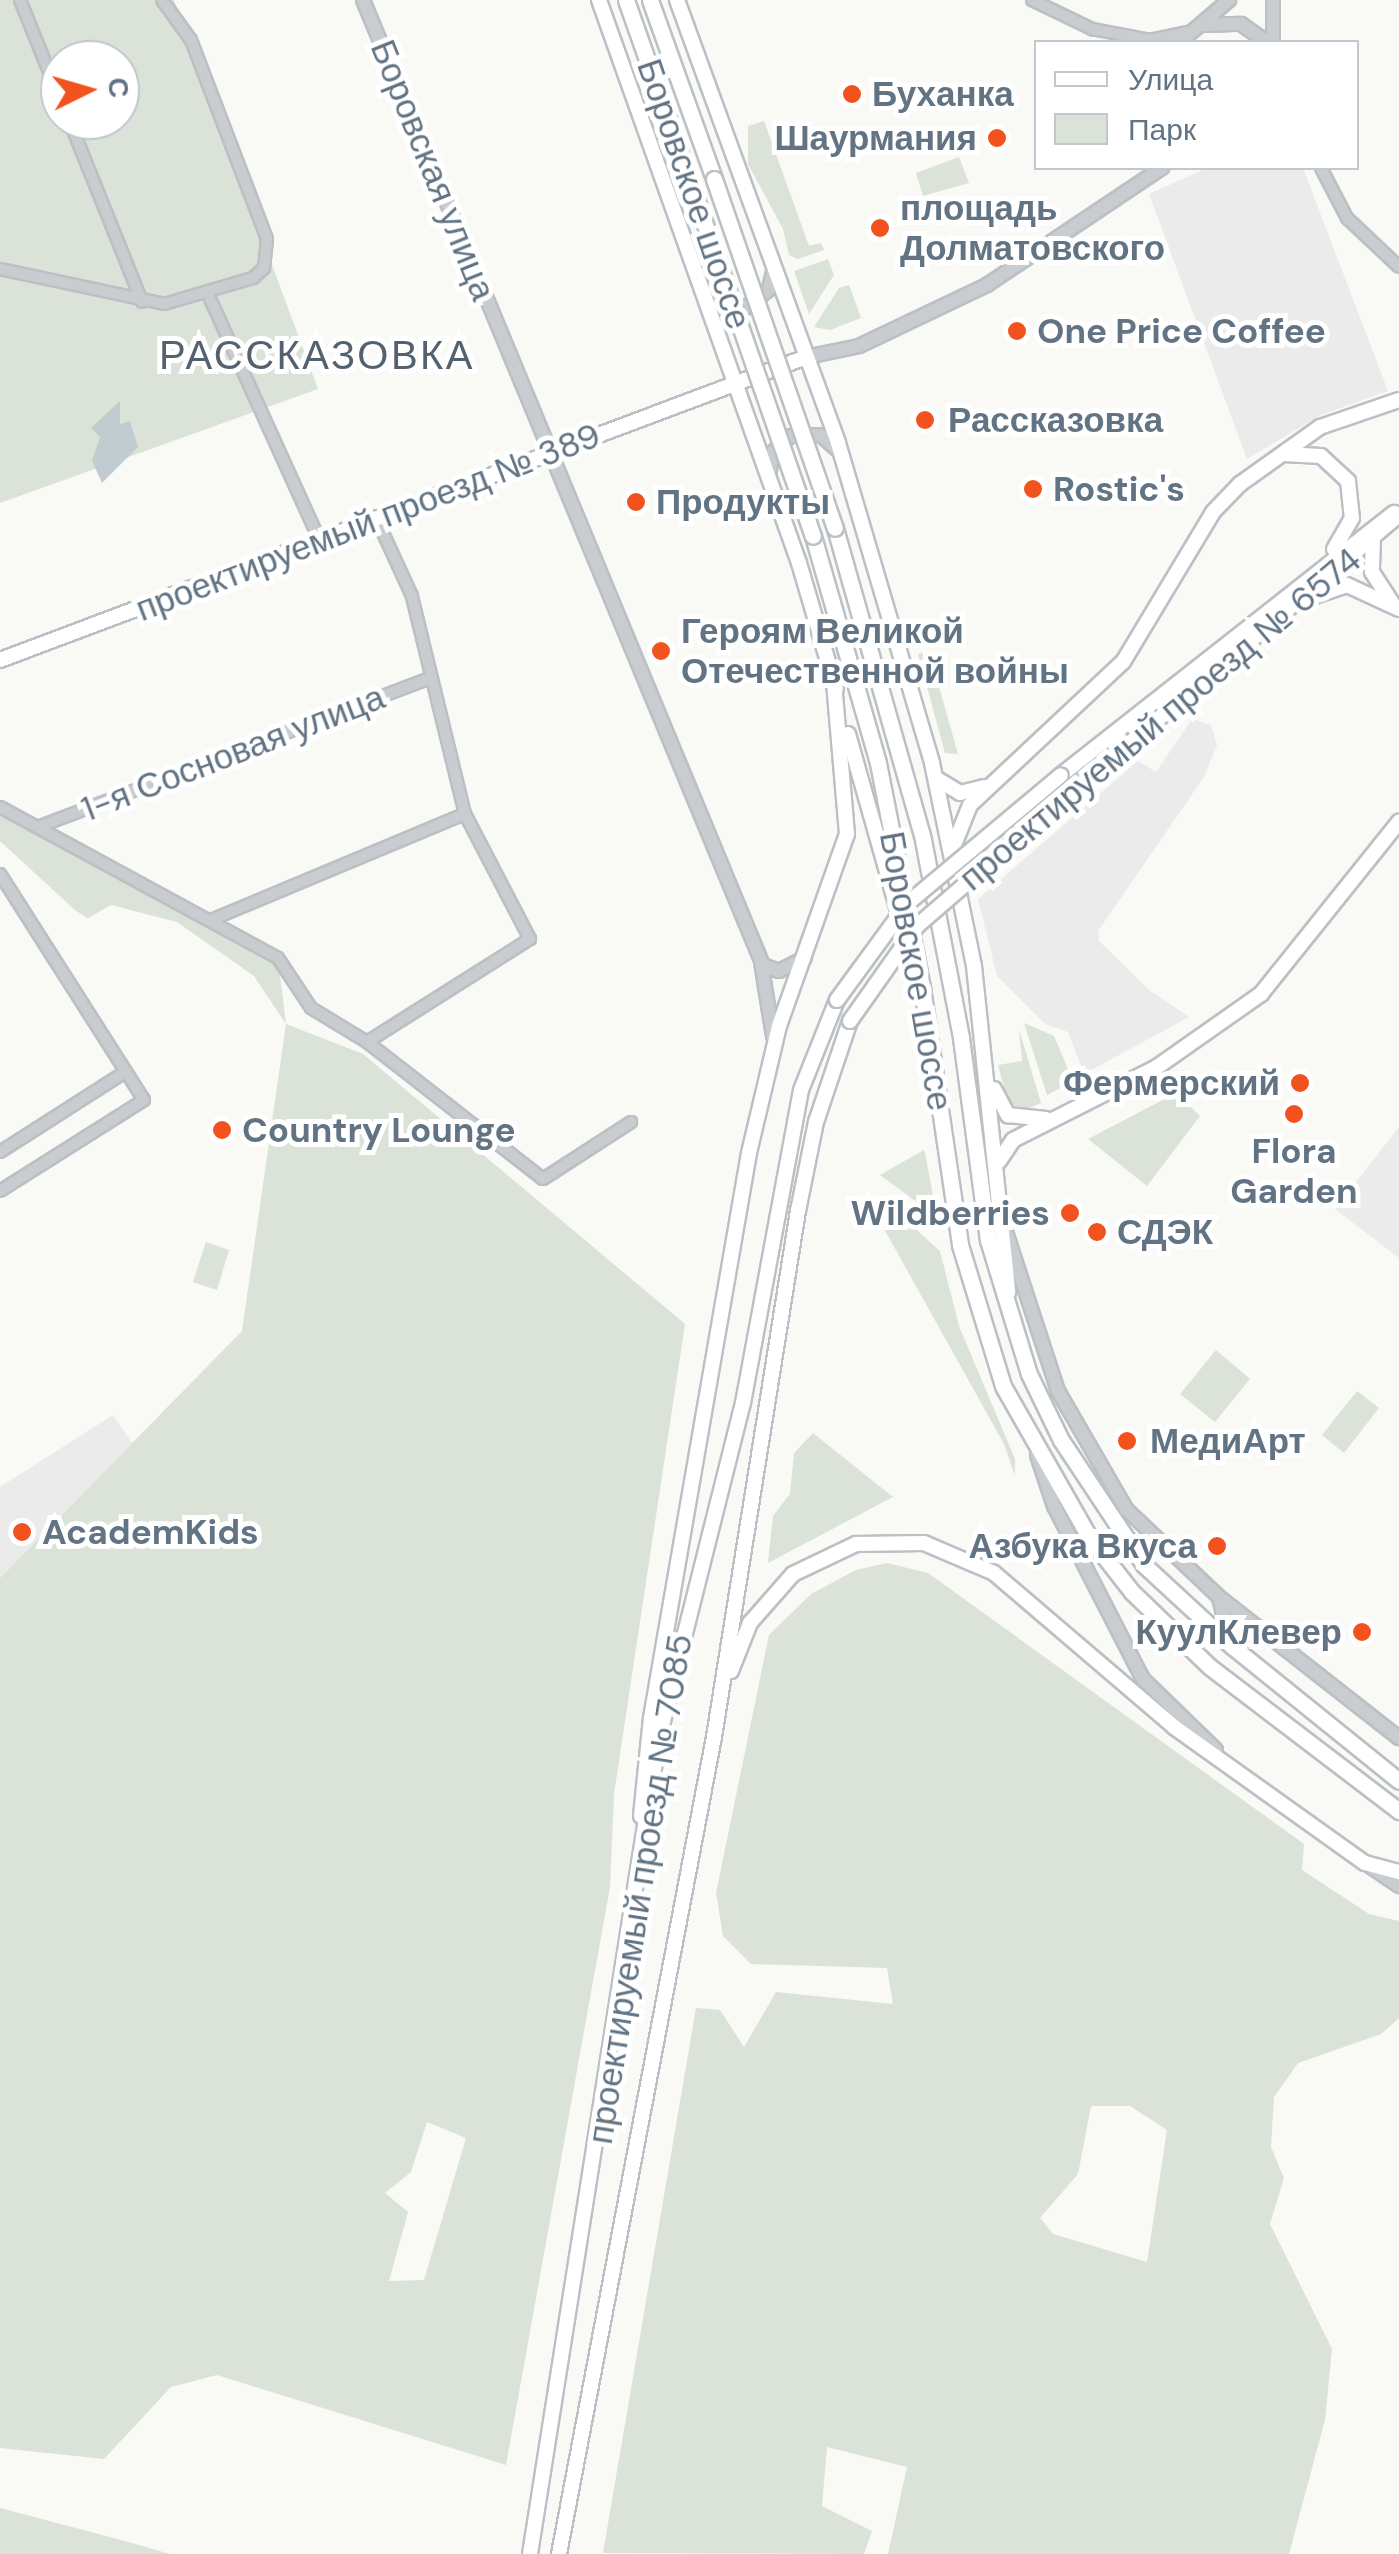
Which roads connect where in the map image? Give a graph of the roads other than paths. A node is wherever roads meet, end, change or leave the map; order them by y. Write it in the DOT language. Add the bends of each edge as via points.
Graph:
graph roads {
  1 [pos="20,0"];
  2 [pos="162,0"];
  3 [pos="363,0"];
  4 [pos="599,0"];
  5 [pos="626,0"];
  6 [pos="650,0"];
  7 [pos="677,0"];
  8 [pos="1032,0"];
  9 [pos="1229,0"];
  10 [pos="1273,0"];
  11 [pos="1197,28"];
  12 [pos="1092,29"];
  13 [pos="1116,40"];
  14 [pos="1182,40"];
  15 [pos="1267,40"];
  16 [pos="1270,40"];
  17 [pos="40,49"];
  18 [pos="76,140"];
  19 [pos="1159,170"];
  20 [pos="1322,170"];
  21 [pos="774,264"];
  22 [pos="1399,267"];
  23 [pos="0,270"];
  24 [pos="704,291"];
  25 [pos="207,292"];
  26 [pos="142,302"];
  27 [pos="806,357"];
  28 [pos="736,384"];
  29 [pos="1399,400"];
  30 [pos="551,451"];
  31 [pos="1279,456"];
  32 [pos="842,458"];
  33 [pos="771,483"];
  34 [pos="1399,512"];
  35 [pos="378,522"];
  36 [pos="1373,539"];
  37 [pos="321,543"];
  38 [pos="1322,564"];
  39 [pos="1290,607"];
  40 [pos="1396,607"];
  41 [pos="0,660"];
  42 [pos="427,679"];
  43 [pos="834,682"];
  44 [pos="935,776"];
  45 [pos="990,784"];
  46 [pos="0,807"];
  47 [pos="465,814"];
  48 [pos="1399,822"];
  49 [pos="38,827"];
  50 [pos="954,856"];
  51 [pos="0,874"];
  52 [pos="211,920"];
  53 [pos="805,958"];
  54 [pos="762,962"];
  55 [pos="838,1000"];
  56 [pos="850,1021"];
  57 [pos="367,1042"];
  58 [pos="932,1042"];
  59 [pos="771,1059"];
  60 [pos="126,1072"];
  61 [pos="988,1072"];
  62 [pos="1056,1117"];
  63 [pos="631,1122"];
  64 [pos="0,1152"];
  65 [pos="998,1176"];
  66 [pos="0,1191"];
  67 [pos="1006,1231"];
  68 [pos="1019,1352"];
  69 [pos="1037,1453"];
  70 [pos="1219,1597"];
  71 [pos="1232,1648"];
  72 [pos="714,1737"];
  73 [pos="1399,1738"];
  74 [pos="1226,1760"];
  75 [pos="1381,1767"];
  76 [pos="1399,1773"];
  77 [pos="1399,1781"];
  78 [pos="1399,1811"];
  79 [pos="1364,1863"];
  80 [pos="1399,1872"];
  81 [pos="1399,1886"];
  82 [pos="638,1902"];
  83 [pos="530,2554"];
  84 [pos="559,2554"];
  1 -- 17 [label="street"];
  2 -- 25 [label="street" via="191,40 267,239 268,258 253,278"];
  3 -- 30 [label="street, Боровская улица"];
  4 -- 24 [label="main road"];
  5 -- 58 [label="main road, Боровское шоссе, bridge" via="813,536 878,763"];
  6 -- 68 [label="main road, Боровское шоссе, bridge" via="835,528 931,877 988,1240"];
  7 -- 21 [label="main road"];
  8 -- 12 [label="street"];
  9 -- 11 [label="street"];
  10 -- 16 [label="street"];
  11 -- 12 [label="street" via="1150,40"];
  11 -- 14 [label="street"];
  11 -- 15 [label="street" via="1242,24"];
  12 -- 13 [label="street"];
  18 -- 26 [label="street"];
  19 -- 27 [label="street" via="987,286 860,346"];
  20 -- 22 [label="street" via="1346,218"];
  21 -- 24 [label="street" via="769,289 752,305 729,308"];
  21 -- 27 [label="main road"];
  23 -- 26 [label="street"];
  24 -- 28 [label="main road"];
  25 -- 26 [label="street" via="164,304"];
  25 -- 37 [label="street"];
  27 -- 28 [label="main road, проектируемый проезд № 389"];
  27 -- 32 [label="main road"];
  28 -- 30 [label="main road, проектируемый проезд № 389"];
  28 -- 33 [label="main road"];
  29 -- 31 [label="main road" via="1320,427"];
  30 -- 35 [label="main road, проектируемый проезд № 389"];
  30 -- 54 [label="street, Боровская улица"];
  31 -- 38 [label="main road" via="1321,456 1351,490 1349,527"];
  31 -- 45 [label="main road" via="1213,512 1123,662"];
  32 -- 33 [label="street" via="821,435 790,436 773,452"];
  32 -- 44 [label="main road"];
  33 -- 43 [label="main road"];
  34 -- 36 [label="main road, проектируемый проезд № 6574"];
  34 -- 38 [label="main road, проектируемый проезд № 6574"];
  35 -- 37 [label="main road, проектируемый проезд № 389"];
  35 -- 42 [label="street" via="412,596"];
  36 -- 39 [label="main road, проектируемый проезд № 6574"];
  36 -- 40 [label="main road" via="1372,572"];
  37 -- 41 [label="main road, проектируемый проезд № 389"];
  38 -- 50 [label="main road, проектируемый проезд № 6574, bridge"];
  39 -- 40 [label="main road" via="1347,586"];
  39 -- 56 [label="main road, проектируемый проезд № 6574, bridge" via="918,926"];
  42 -- 47 [label="street"];
  42 -- 49 [label="street, 1-я Сосновая улица"];
  43 -- 53 [label="main road" via="846,834"];
  43 -- 58 [label="main road"];
  44 -- 45 [label="main road" via="960,793"];
  44 -- 50 [label="main road"];
  45 -- 50 [label="main road" via="970,805"];
  46 -- 49 [label="street"];
  47 -- 52 [label="street"];
  47 -- 57 [label="street" via="530,939"];
  48 -- 62 [label="main road" via="1260,994 1183,1051"];
  49 -- 52 [label="street"];
  50 -- 55 [label="main road, проектируемый проезд № 6574, bridge" via="886,928"];
  50 -- 61 [label="main road"];
  51 -- 60 [label="street"];
  52 -- 57 [label="street" via="278,958 311,1008"];
  53 -- 54 [label="street" via="779,971"];
  53 -- 59 [label="main road"];
  54 -- 59 [label="street, Боровская улица" via="773,1018"];
  55 -- 82 [label="main road, проектируемый проезд № 7085" via="802,1090 742,1403 672,1670"];
  56 -- 72 [label="main road, проектируемый проезд № 7085" via="831,1065 802,1194"];
  57 -- 63 [label="street" via="543,1178"];
  58 -- 69 [label="main road, Боровское шоссе" via="971,1298"];
  59 -- 82 [label="main road" via="708,1370 651,1718"];
  60 -- 64 [label="street"];
  60 -- 66 [label="street" via="144,1100"];
  61 -- 62 [label="main road" via="1008,1114 1022,1120"];
  61 -- 65 [label="main road"];
  62 -- 65 [label="main road" via="1004,1146"];
  65 -- 67 [label="main road"];
  67 -- 68 [label="main road"];
  67 -- 70 [label="street" via="1031,1322 1086,1446 1139,1524"];
  68 -- 71 [label="main road, Боровское шоссе" via="1114,1525 1164,1586"];
  69 -- 74 [label="street" via="1054,1506 1143,1679"];
  69 -- 78 [label="main road, Боровское шоссе" via="1108,1563 1159,1618 1210,1667"];
  70 -- 71 [label="street"];
  70 -- 73 [label="street"];
  71 -- 75 [label="main road, Боровское шоссе"];
  72 -- 74 [label="main road" via="736,1654 772,1593 822,1556 890,1540 924,1542 994,1573 1174,1726"];
  72 -- 84 [label="main road, проектируемый проезд № 7085"];
  74 -- 79 [label="main road"];
  75 -- 76 [label="street"];
  75 -- 77 [label="main road, Боровское шоссе"];
  79 -- 80 [label="main road"];
  79 -- 81 [label="street"];
  82 -- 83 [label="main road, проектируемый проезд № 7085"];
}
